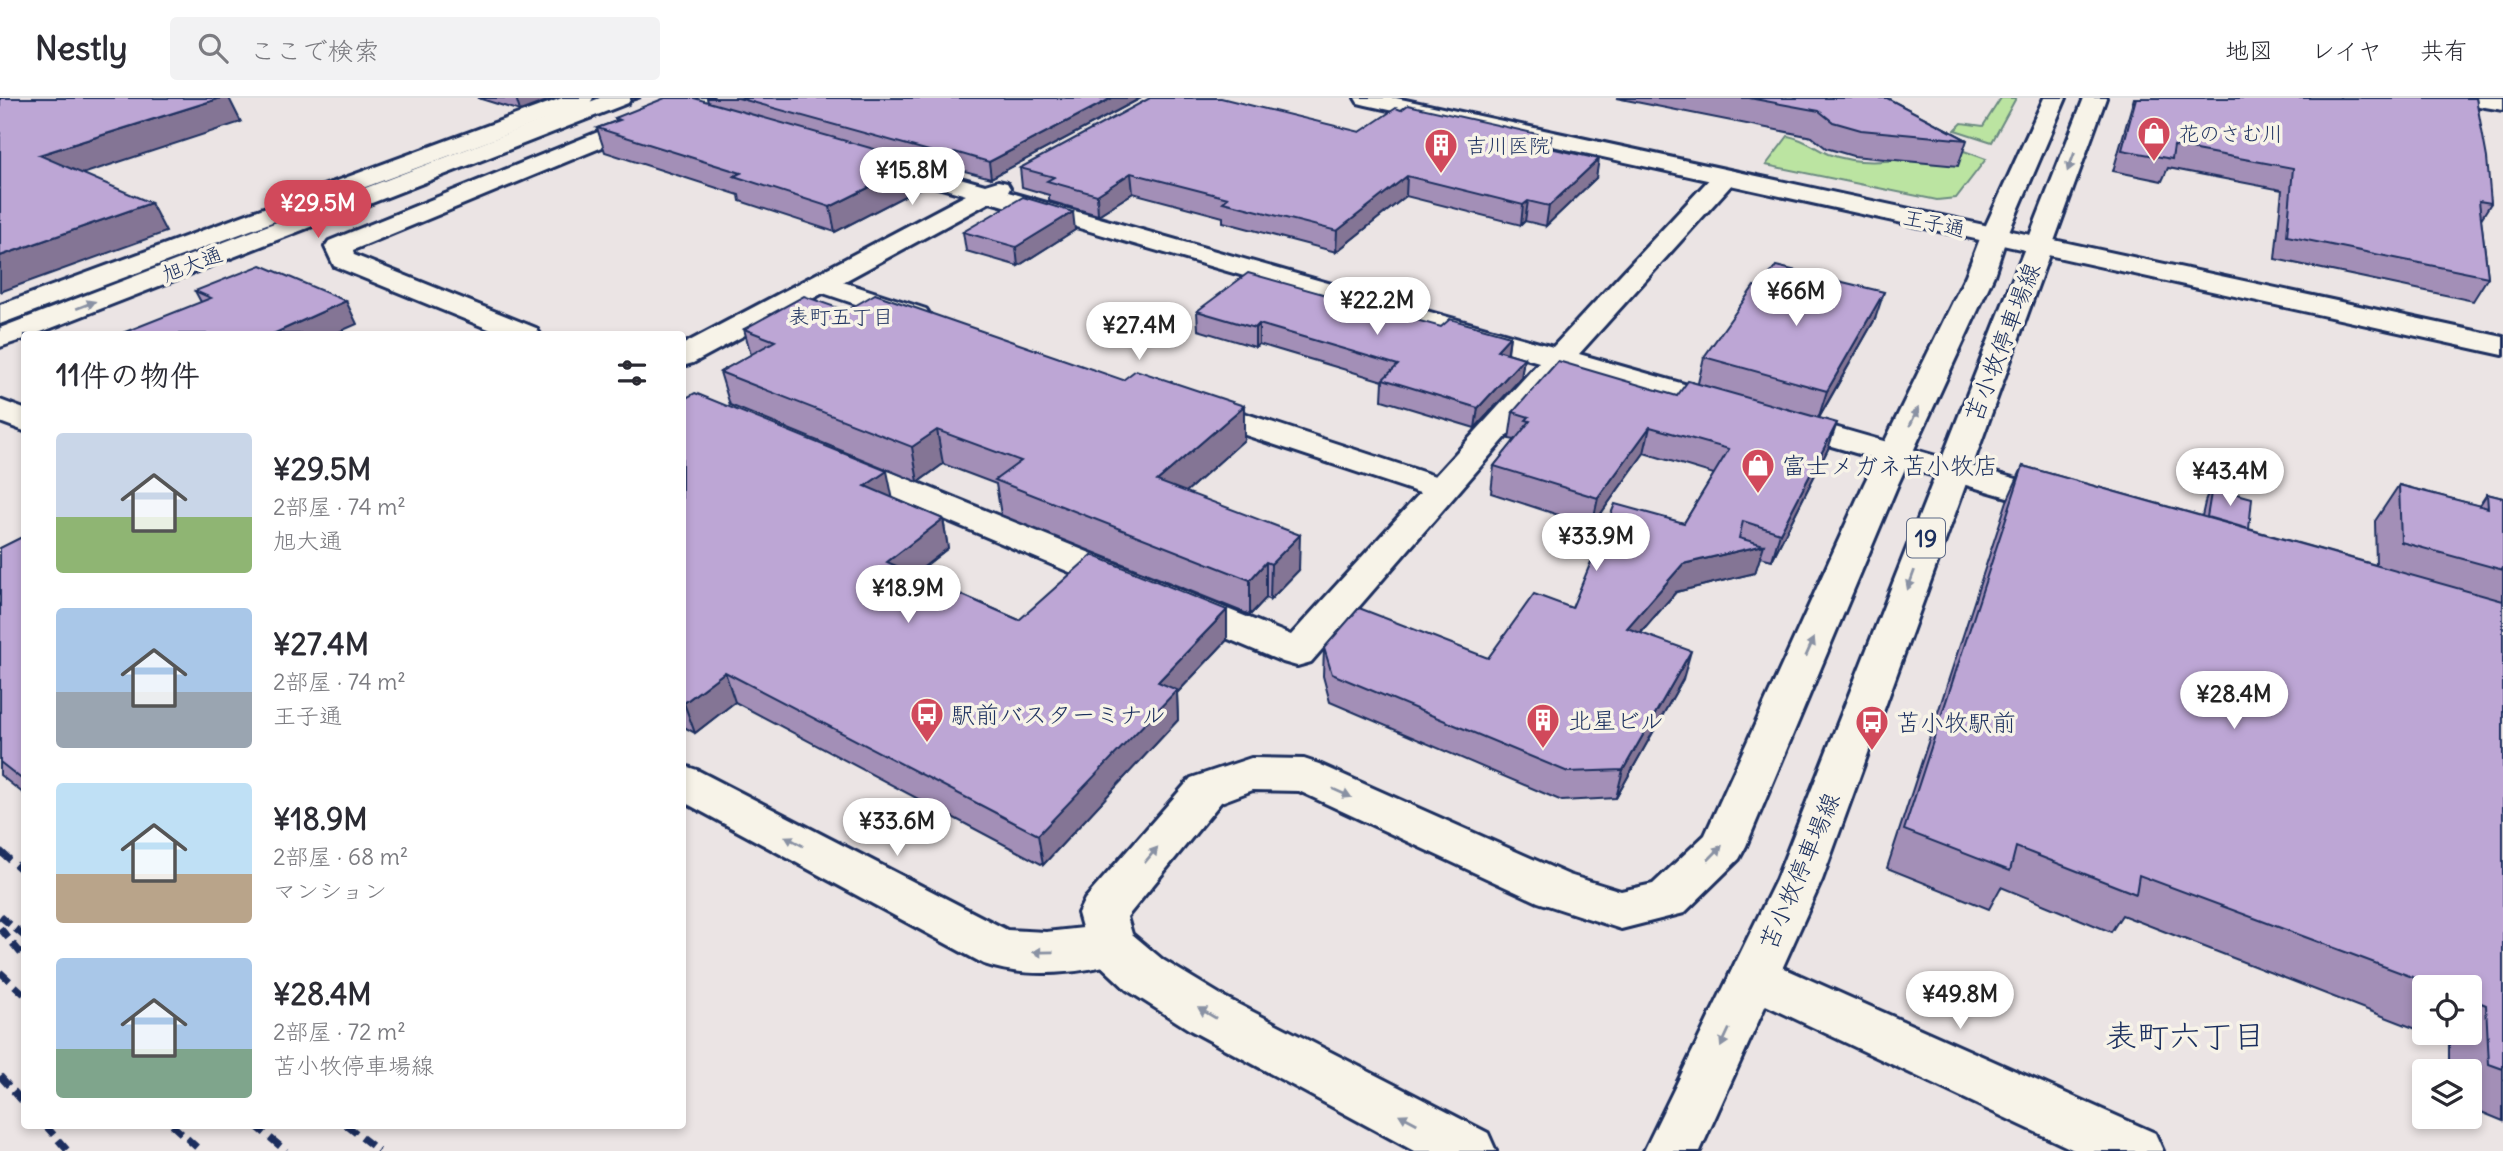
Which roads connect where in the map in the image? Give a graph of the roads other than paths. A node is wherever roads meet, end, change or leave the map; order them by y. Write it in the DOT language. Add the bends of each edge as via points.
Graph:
graph roads {
  1 [pos="582,98"];
  2 [pos="620,98"];
  3 [pos="1366,98"];
  4 [pos="2055,98"];
  5 [pos="2095,98"];
  6 [pos="2469,98"];
  7 [pos="2503,103"];
  8 [pos="693,105"];
  9 [pos="840,152"];
  10 [pos="1024,174"];
  11 [pos="1725,177"];
  12 [pos="987,194"];
  13 [pos="1994,236"];
  14 [pos="2039,246"];
  15 [pos="820,283"];
  16 [pos="0,316"];
  17 [pos="939,323"];
  18 [pos="76,331"];
  19 [pos="519,331"];
  20 [pos="0,338"];
  21 [pos="2503,346"];
  22 [pos="21,352"];
  23 [pos="686,355"];
  24 [pos="1559,358"];
  25 [pos="0,361"];
  26 [pos="1164,398"];
  27 [pos="0,409"];
  28 [pos="21,420"];
  29 [pos="811,451"];
  30 [pos="1896,456"];
  31 [pos="1954,472"];
  32 [pos="1443,490"];
  33 [pos="2094,512"];
  34 [pos="686,783"];
  35 [pos="1111,945"];
  36 [pos="1754,976"];
  37 [pos="1468,1151"];
  38 [pos="1672,1151"];
  39 [pos="2135,1151"];
  1 -- 16 [label="street"];
  20 -- 2 [label="street, 旭大通, one-way"];
  3 -- 11 [label="street, 王子通"];
  4 -- 13 [label="street, 苫小牧停車場線"];
  5 -- 14 [label="street, 苫小牧停車場線 / 19, one-way"];
  6 -- 7 [label="street"];
  8 -- 18 [label="street, 旭大通"];
  8 -- 19 [label="street" via="338,247 343,260"];
  9 -- 12 [label="street"];
  10 -- 12 [label="street"];
  11 -- 13 [label="street, 王子通"];
  11 -- 24 [label="street"];
  12 -- 15 [label="street"];
  12 -- 24 [label="street"];
  13 -- 14 [label="street, 王子通"];
  30 -- 13 [label="street, 苫小牧停車場線, one-way"];
  14 -- 21 [label="street, 王子通"];
  14 -- 31 [label="street, 苫小牧停車場線 / 19"];
  15 -- 17 [label="street"];
  15 -- 23 [label="street"];
  22 -- 25 [label="street"];
  24 -- 30 [label="street"];
  24 -- 32 [label="street"];
  26 -- 32 [label="street"];
  27 -- 28 [label="street"];
  29 -- 32 [label="street" via="1297,653"];
  30 -- 31 [label="street"];
  35 -- 30 [label="street, 苫小牧停車場線, one-way" via="1102,913 1206,790 1251,774 1304,775 1555,889 1621,910 1667,900 1723,846"];
  31 -- 33 [label="street"];
  31 -- 36 [label="street, 苫小牧停車場線 / 19, one-way" via="1800,880"];
  35 -- 34 [label="street, one-way" via="1046,953 1001,950"];
  37 -- 35 [label="street, one-way" via="1208,1014 1145,975"];
  36 -- 38 [label="street, 苫小牧停車場線, one-way"];
  36 -- 39 [label="street"];
}
